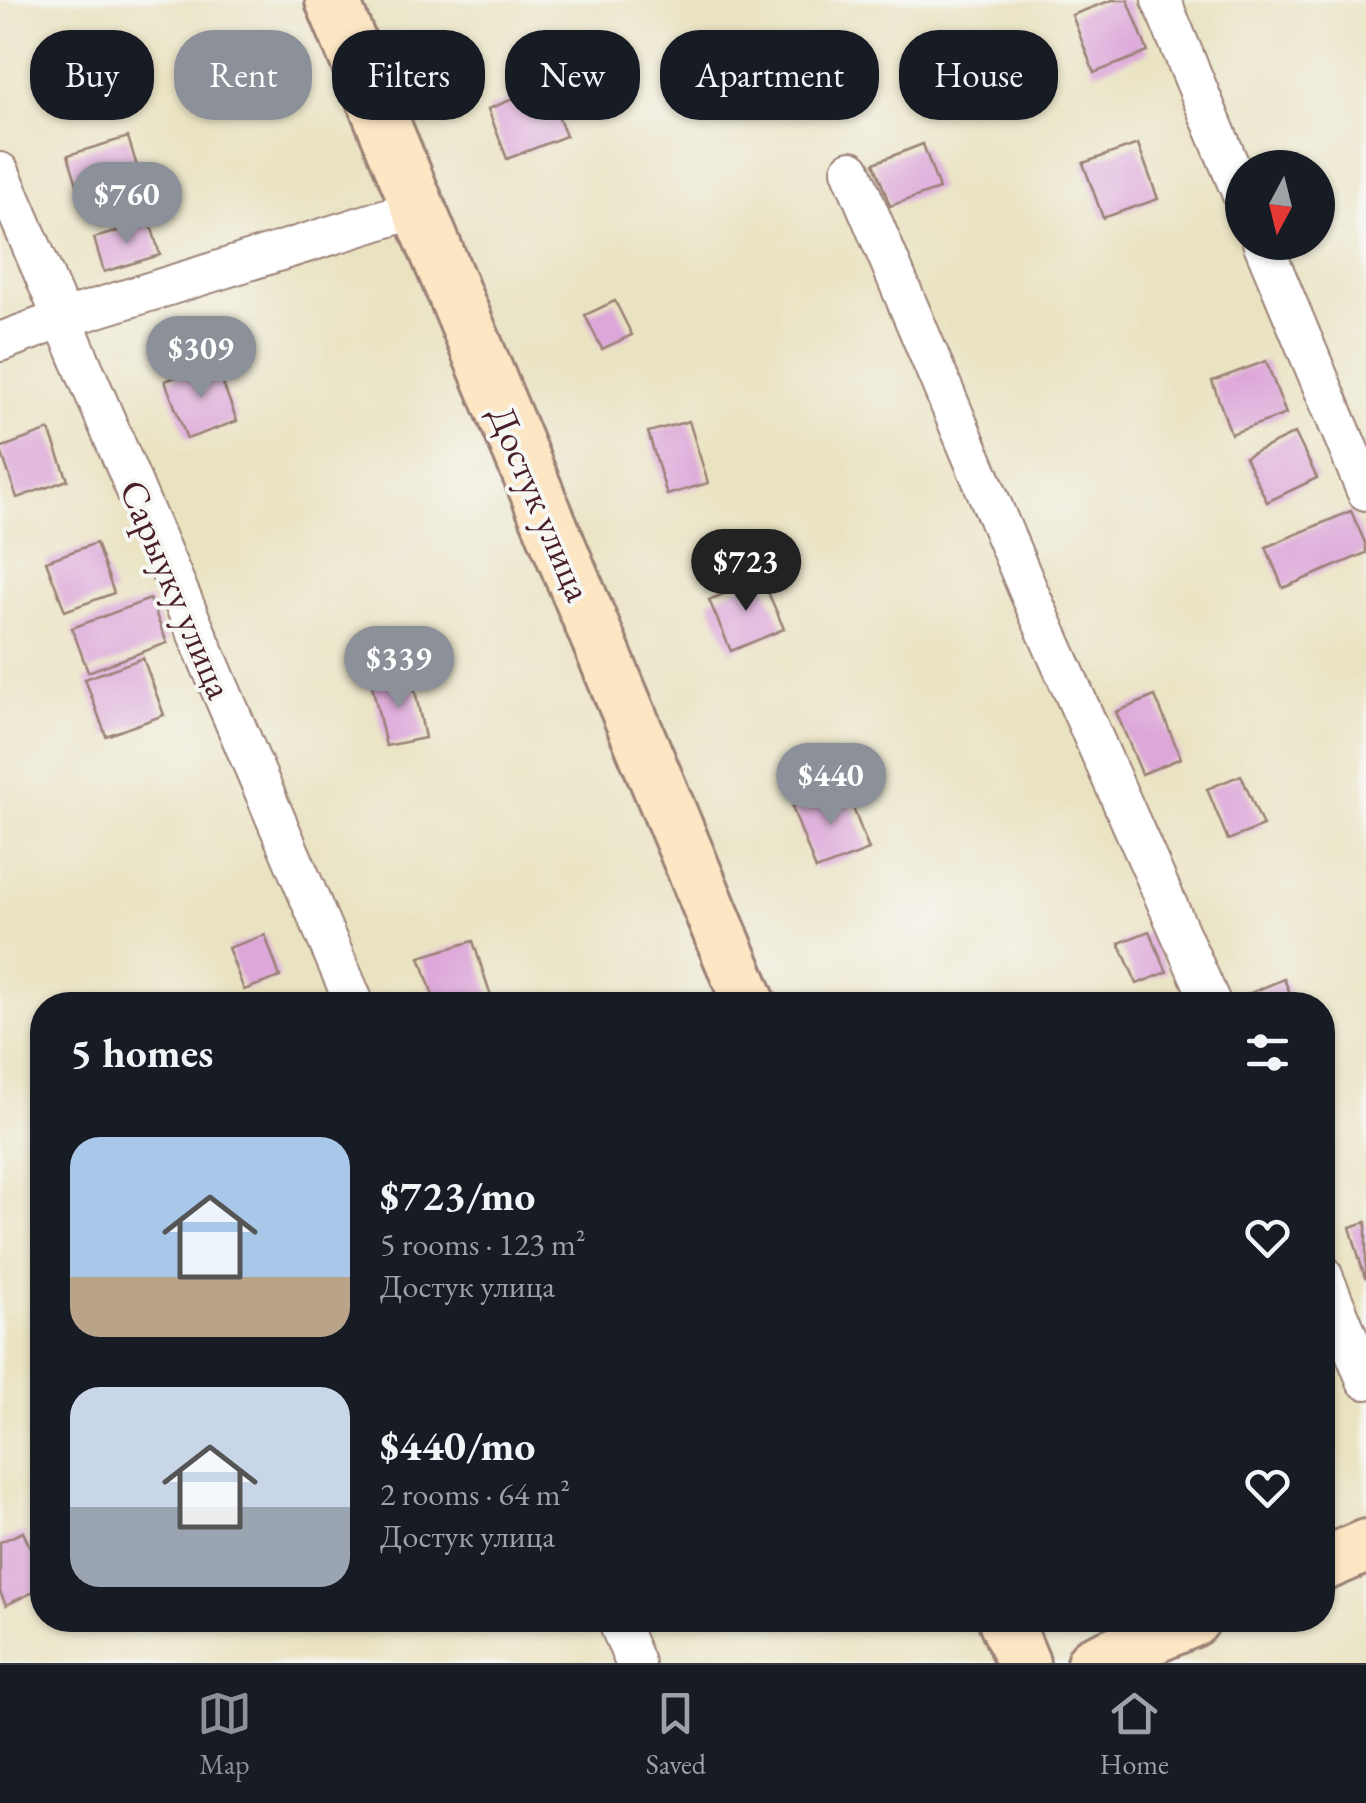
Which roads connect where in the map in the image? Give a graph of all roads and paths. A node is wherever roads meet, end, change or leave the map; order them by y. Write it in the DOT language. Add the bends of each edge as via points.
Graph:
graph roads {
  1 [pos="332,0"];
  2 [pos="1161,0"];
  3 [pos="1225,154"];
  4 [pos="850,170"];
  5 [pos="0,172"];
  6 [pos="419,208"];
  7 [pos="1270,260"];
  8 [pos="62,318"];
  9 [pos="0,342"];
  10 [pos="1366,491"];
  11 [pos="349,992"];
  12 [pos="745,992"];
  13 [pos="1206,992"];
  14 [pos="1335,1305"];
  15 [pos="1366,1380"];
  16 [pos="1366,1546"];
  17 [pos="1335,1559"];
  18 [pos="622,1632"];
  19 [pos="1010,1632"];
  20 [pos="1166,1632"];
  21 [pos="635,1663"];
  22 [pos="1023,1663"];
  23 [pos="1093,1663"];
  1 -- 6 [label="main road, Достук улица"];
  2 -- 3 [label="street"];
  4 -- 13 [label="street"];
  5 -- 8 [label="street, Сарыуку улица"];
  6 -- 8 [label="street"];
  6 -- 12 [label="main road, Достук улица"];
  7 -- 10 [label="street"];
  8 -- 9 [label="street"];
  8 -- 11 [label="street, Сарыуку улица"];
  14 -- 15 [label="street"];
  16 -- 17 [label="main road"];
  18 -- 21 [label="street"];
  19 -- 22 [label="main road"];
  20 -- 23 [label="main road"];
}
